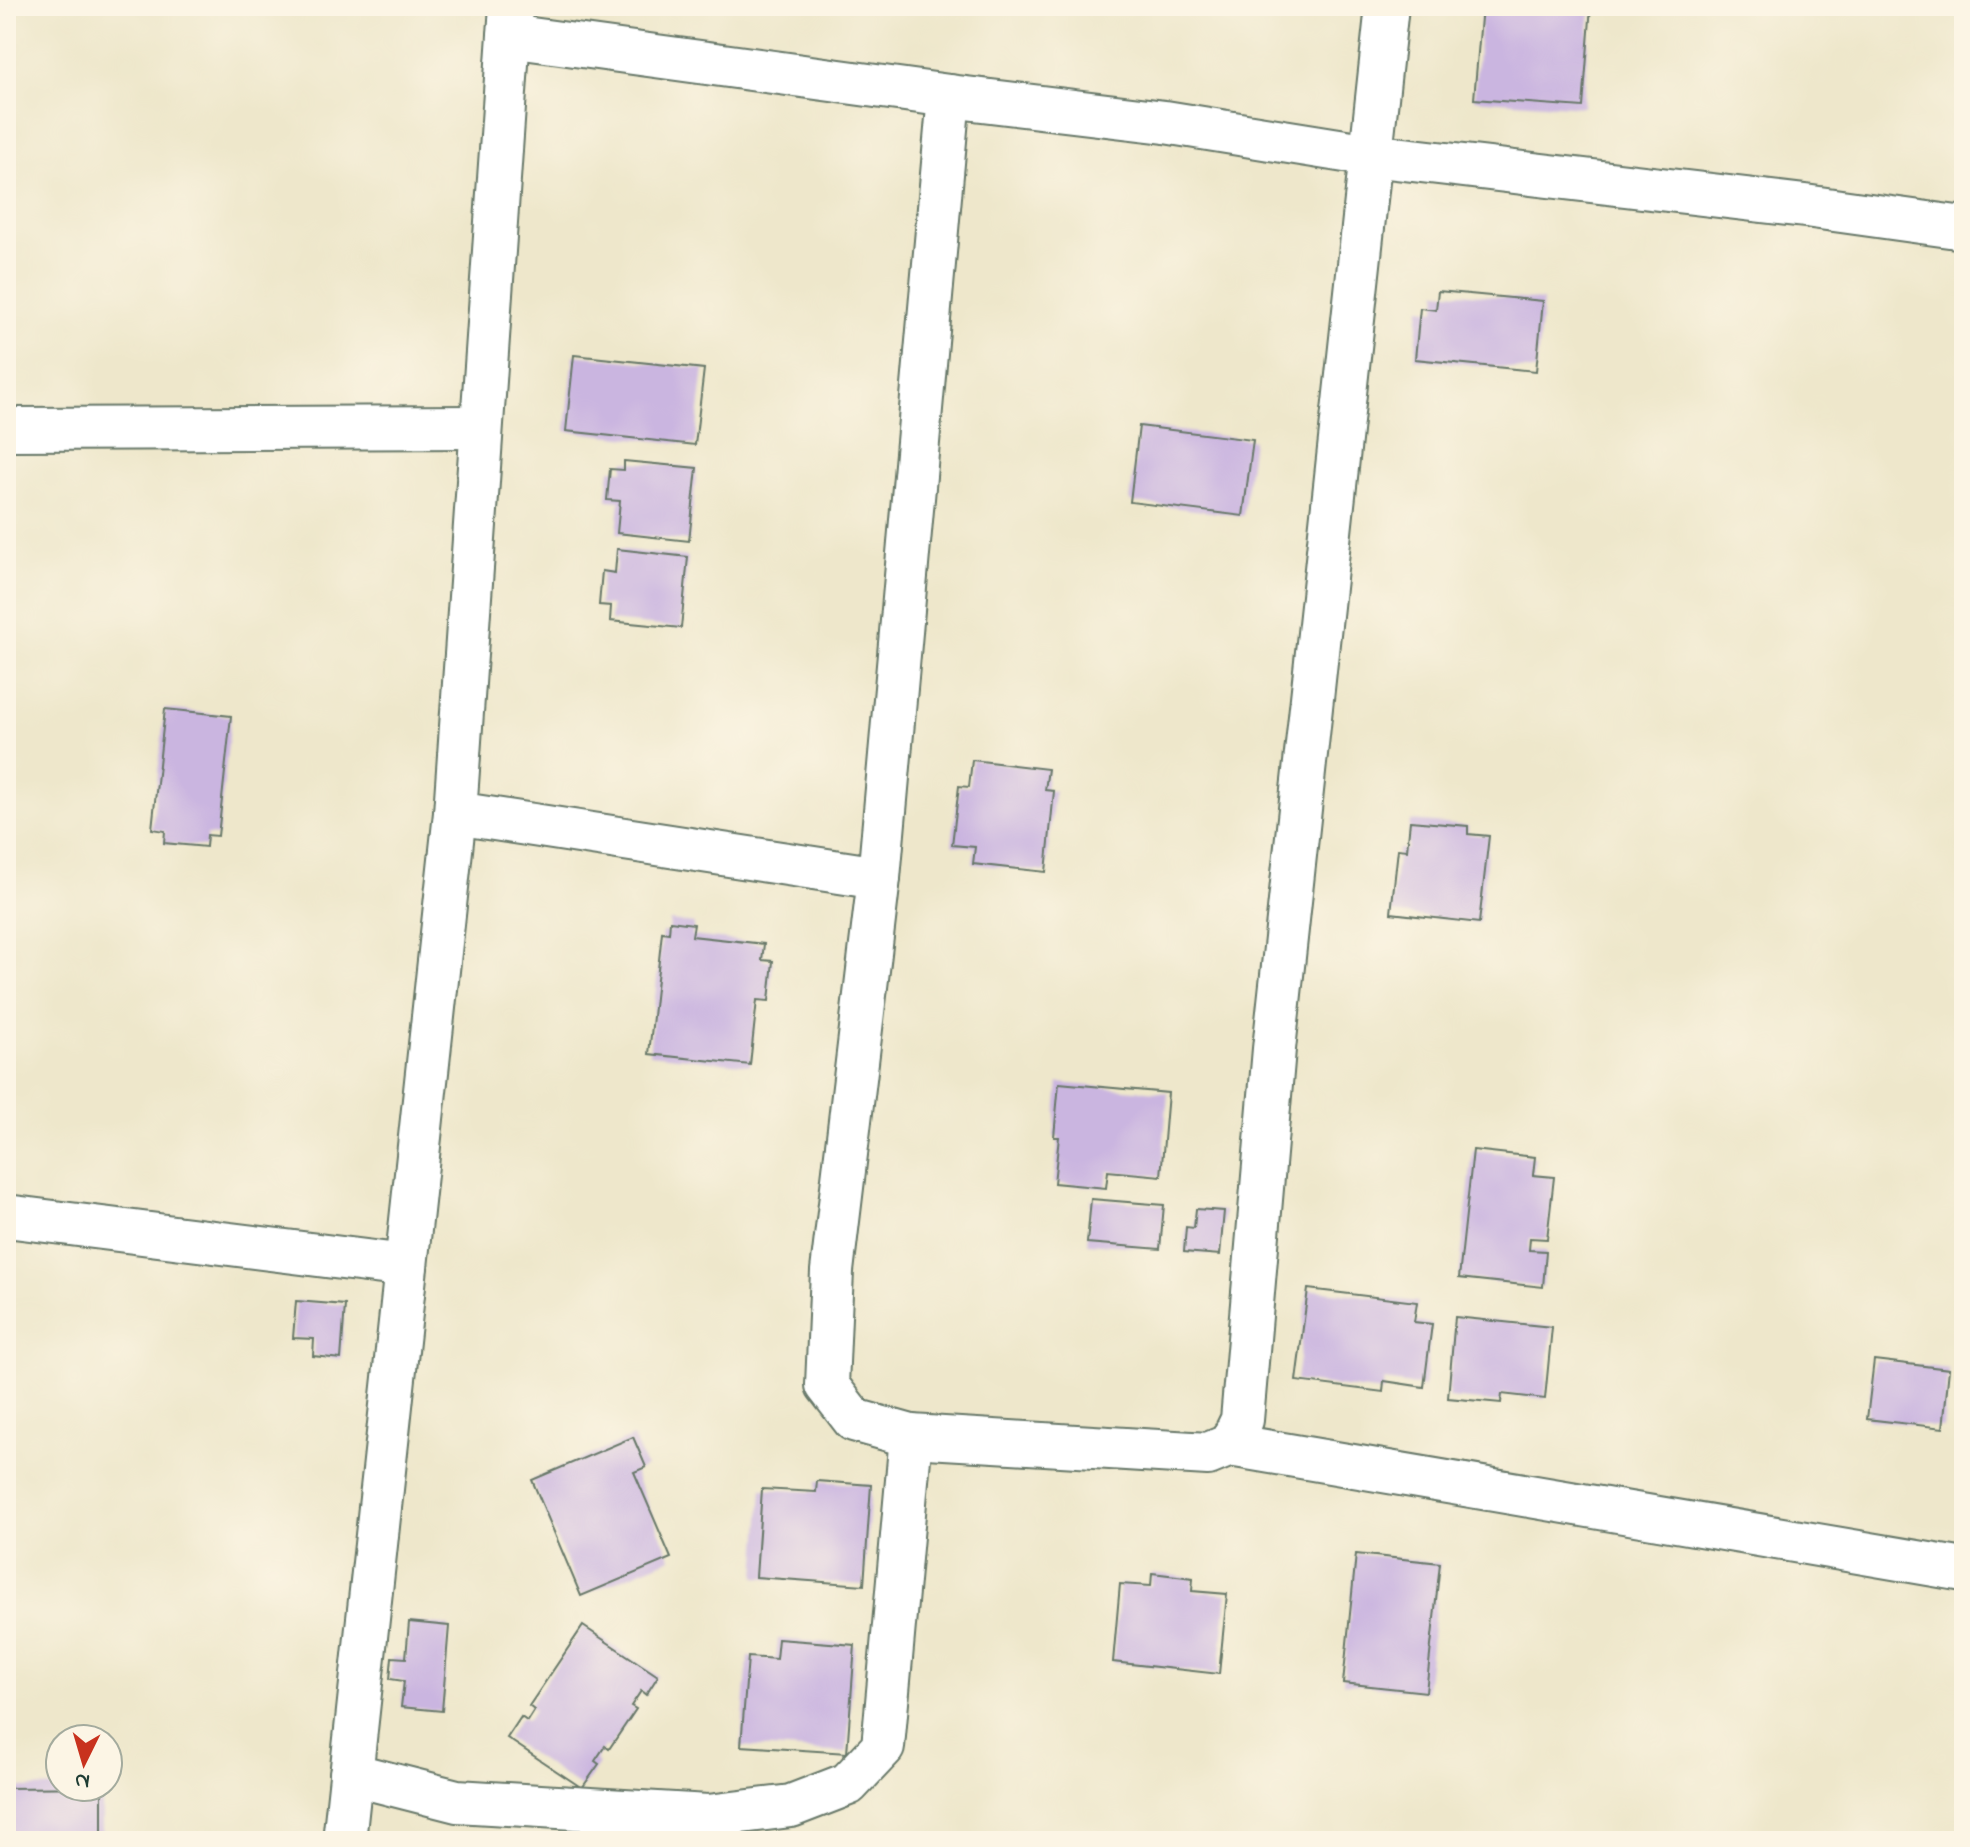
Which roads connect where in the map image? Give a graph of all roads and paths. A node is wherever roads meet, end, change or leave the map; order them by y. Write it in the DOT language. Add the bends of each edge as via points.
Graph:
graph roads {
  1 [pos="1387,6"];
  2 [pos="510,21"];
  3 [pos="949,96"];
  4 [pos="1370,155"];
  5 [pos="1964,228"];
  6 [pos="481,427"];
  7 [pos="6,429"];
  8 [pos="455,813"];
  9 [pos="879,878"];
  10 [pos="6,1216"];
  11 [pos="406,1266"];
  12 [pos="911,1436"];
  13 [pos="1230,1445"];
  14 [pos="1964,1570"];
  15 [pos="351,1774"];
  16 [pos="344,1841"];
  1 -- 4 [label="street"];
  2 -- 3 [label="street"];
  2 -- 6 [label="street"];
  3 -- 4 [label="street" via="1165,122"];
  3 -- 9 [label="street"];
  4 -- 5 [label="street"];
  4 -- 13 [label="street" via="1274,1049 1242,1420"];
  6 -- 7 [label="street"];
  6 -- 8 [label="street"];
  8 -- 9 [label="street"];
  8 -- 11 [label="street"];
  9 -- 12 [label="street" via="832,1271 827,1385 854,1420"];
  10 -- 11 [label="street"];
  11 -- 15 [label="street"];
  12 -- 13 [label="street" via="1208,1454"];
  12 -- 15 [label="street" via="883,1747 848,1784 791,1806 708,1816 457,1801"];
  13 -- 14 [label="street"];
  15 -- 16 [label="street"];
}
